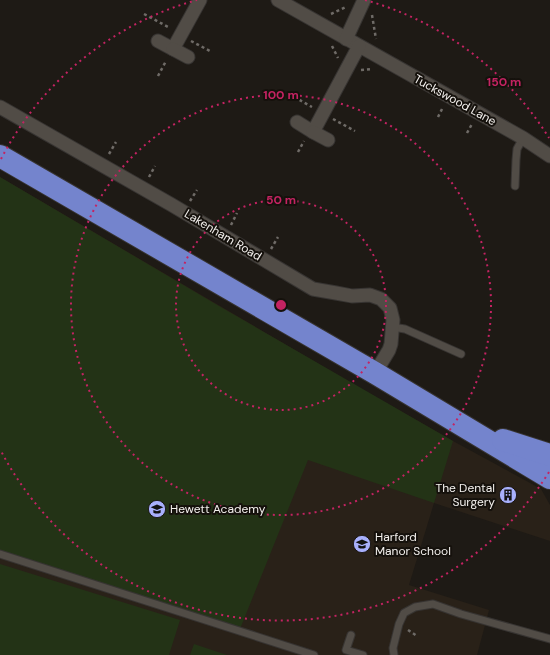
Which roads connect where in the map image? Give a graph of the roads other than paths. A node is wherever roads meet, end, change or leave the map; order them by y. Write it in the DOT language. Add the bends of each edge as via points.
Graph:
graph roads {
  1 [pos="200,0"];
  2 [pos="278,0"];
  3 [pos="364,0"];
  4 [pos="346,39"];
  5 [pos="158,41"];
  6 [pos="359,46"];
  7 [pos="173,49"];
  8 [pos="188,57"];
  9 [pos="0,107"];
  10 [pos="297,122"];
  11 [pos="313,132"];
  12 [pos="523,138"];
  13 [pos="328,140"];
  14 [pos="0,156"];
  15 [pos="550,156"];
  16 [pos="515,186"];
  17 [pos="392,327"];
  18 [pos="461,354"];
  19 [pos="375,373"];
  20 [pos="468,429"];
  21 [pos="550,455"];
  22 [pos="550,478"];
  23 [pos="0,554"];
  24 [pos="351,635"];
  25 [pos="550,639"];
  26 [pos="314,655"];
  27 [pos="363,655"];
  28 [pos="394,655"];
  1 -- 7 [label="street"];
  2 -- 4 [label="street, Tuckswood Lane"];
  3 -- 4 [label="street"];
  4 -- 6 [label="street, Tuckswood Lane"];
  5 -- 7 [label="street"];
  6 -- 11 [label="street"];
  6 -- 12 [label="street, Tuckswood Lane"];
  7 -- 8 [label="street"];
  9 -- 17 [label="street, Lakenham Road" via="313,288 352,296 370,295 381,300 390,308"];
  10 -- 11 [label="street"];
  11 -- 13 [label="street"];
  12 -- 15 [label="street, Tuckswood Lane"];
  12 -- 16 [label="lane" via="516,160"];
  14 -- 19 [label="highway"];
  17 -- 18 [label="lane" via="405,329"];
  17 -- 19 [label="street, Lakenham Road" via="389,350"];
  19 -- 20 [label="highway"];
  20 -- 21 [label="highway"];
  20 -- 22 [label="highway"];
  23 -- 26 [label="lane"];
  24 -- 27 [label="lane" via="346,650"];
  25 -- 28 [label="lane" via="433,604 415,606 404,613 393,648"];
}
